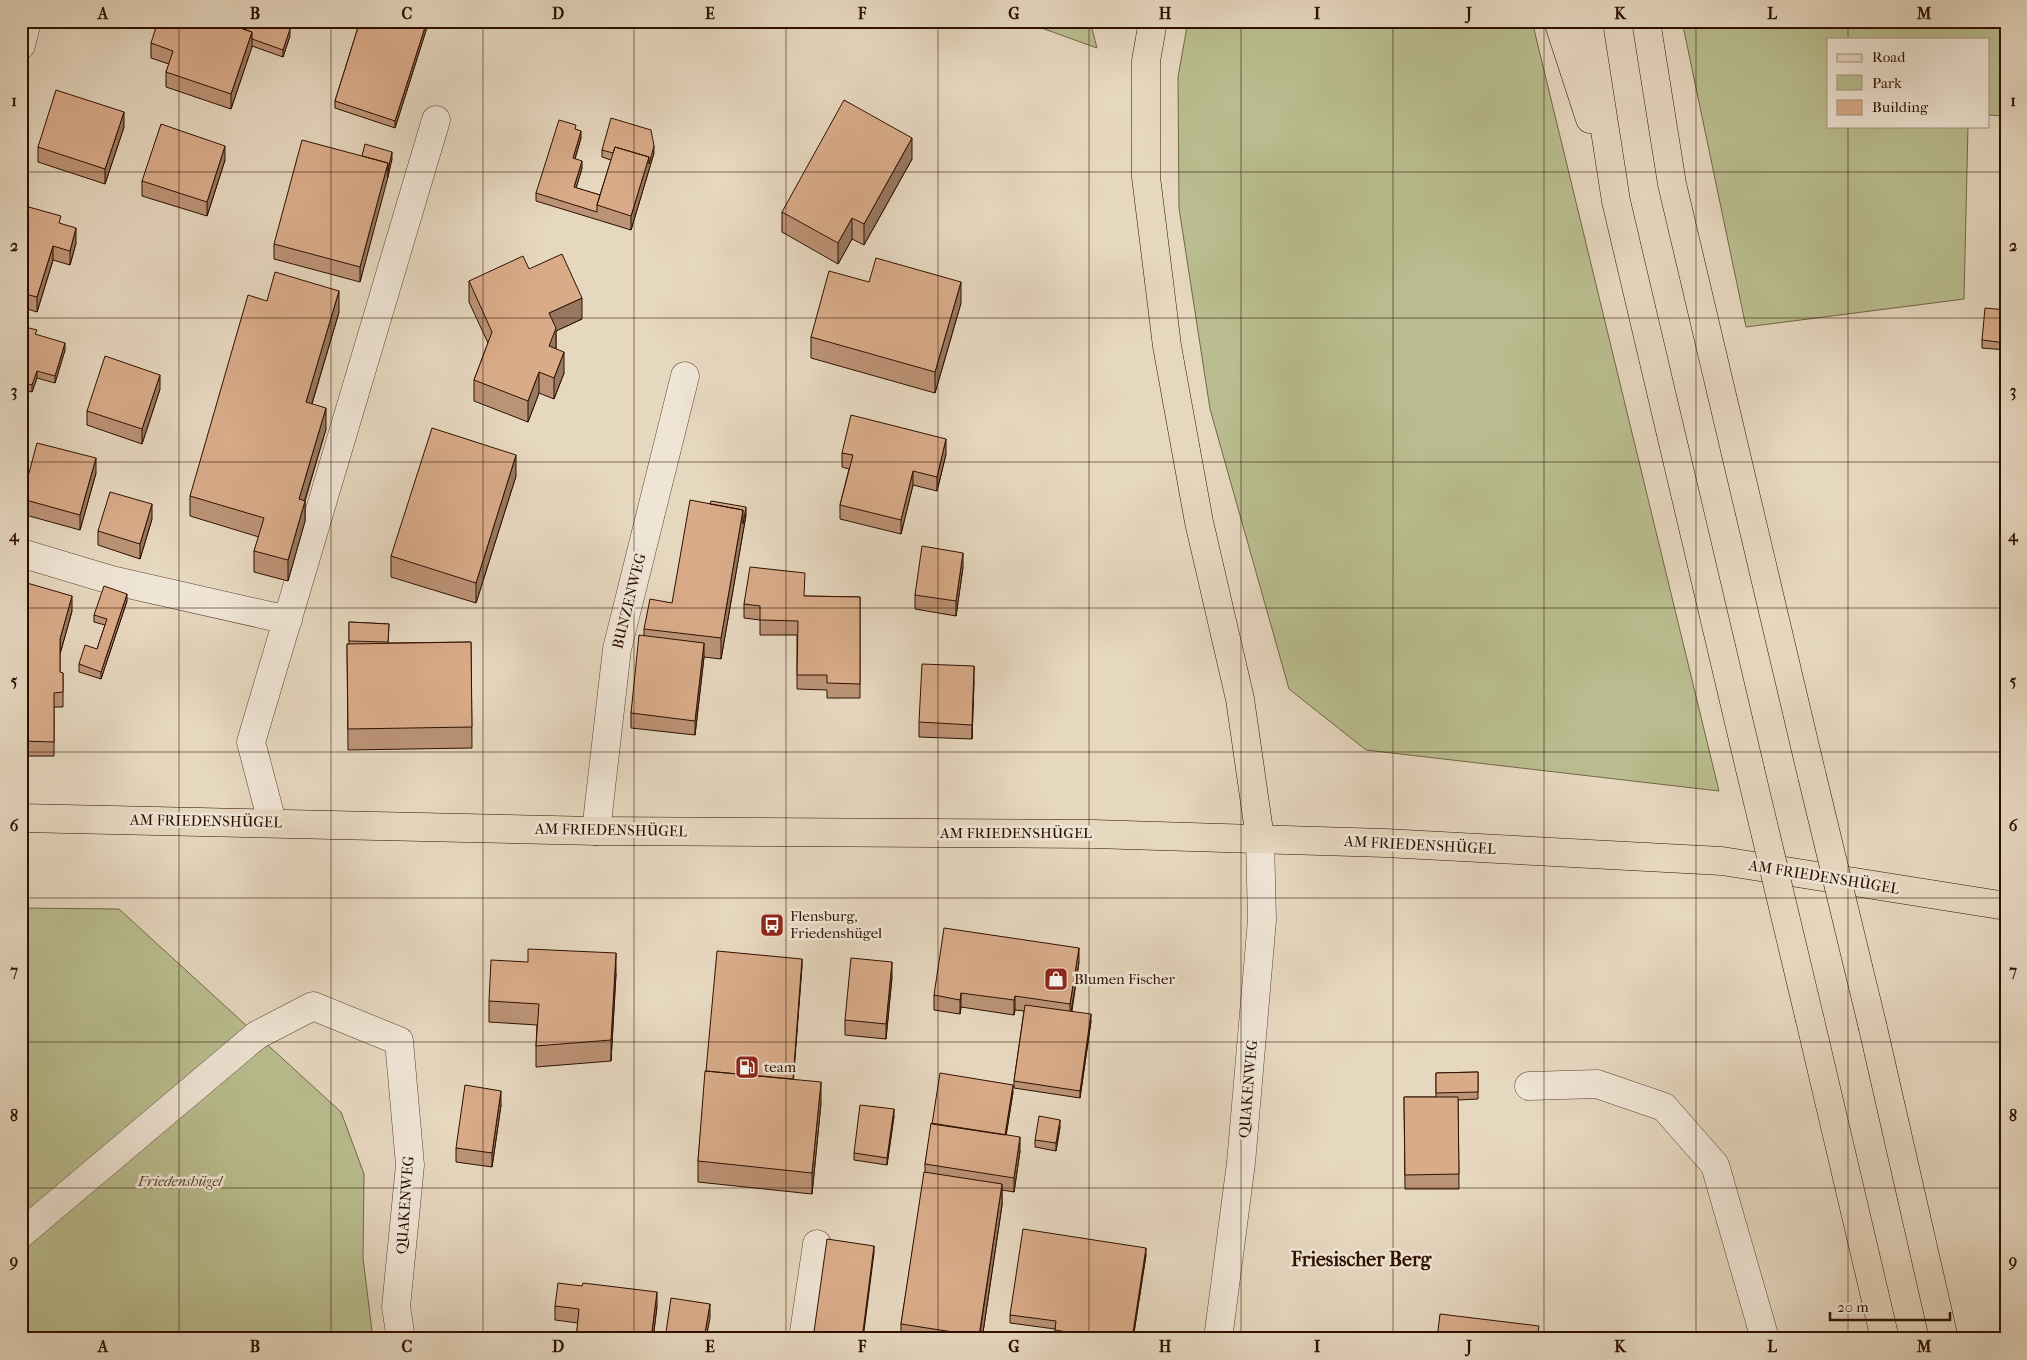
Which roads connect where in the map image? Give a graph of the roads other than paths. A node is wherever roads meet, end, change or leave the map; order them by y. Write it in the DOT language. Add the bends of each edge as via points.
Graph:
graph roads {
  1 [pos="27,21"];
  2 [pos="1153,21"];
  3 [pos="1558,21"];
  4 [pos="1588,21"];
  5 [pos="1646,21"];
  6 [pos="21,45"];
  7 [pos="436,120"];
  8 [pos="1616,201"];
  9 [pos="686,376"];
  10 [pos="21,553"];
  11 [pos="288,620"];
  12 [pos="21,818"];
  13 [pos="272,822"];
  14 [pos="596,830"];
  15 [pos="1260,838"];
  16 [pos="2006,906"];
  17 [pos="1529,1086"];
  18 [pos="21,1234"];
  19 [pos="817,1244"];
  20 [pos="401,1339"];
  21 [pos="803,1339"];
  22 [pos="1218,1339"];
  23 [pos="1765,1339"];
  24 [pos="1885,1339"];
  25 [pos="1944,1339"];
  1 -- 6 [label="street"];
  2 -- 15 [label="main road" via="1146,61 1146,177 1165,337 1199,522 1240,699"];
  3 -- 8 [label="main road"];
  4 -- 8 [label="main road"];
  5 -- 25 [label="main road, bridge" via="1672,184"];
  7 -- 11 [label="street"];
  8 -- 24 [label="main road, bridge"];
  9 -- 14 [label="street, BUNZENWEG" via="617,649"];
  10 -- 11 [label="street" via="111,580"];
  11 -- 13 [label="street" via="251,742"];
  12 -- 13 [label="main road, AM FRIEDENSHÜGEL"];
  13 -- 14 [label="main road, AM FRIEDENSHÜGEL"];
  14 -- 15 [label="main road, AM FRIEDENSHÜGEL"];
  15 -- 16 [label="main road, AM FRIEDENSHÜGEL" via="1722,861"];
  15 -- 22 [label="street, QUAKENWEG" via="1262,920 1241,1163"];
  17 -- 23 [label="street" via="1597,1084 1664,1107 1715,1165"];
  18 -- 20 [label="street, QUAKENWEG" via="257,1035 313,1006 399,1041 410,1165 396,1307"];
  19 -- 21 [label="street"];
}
